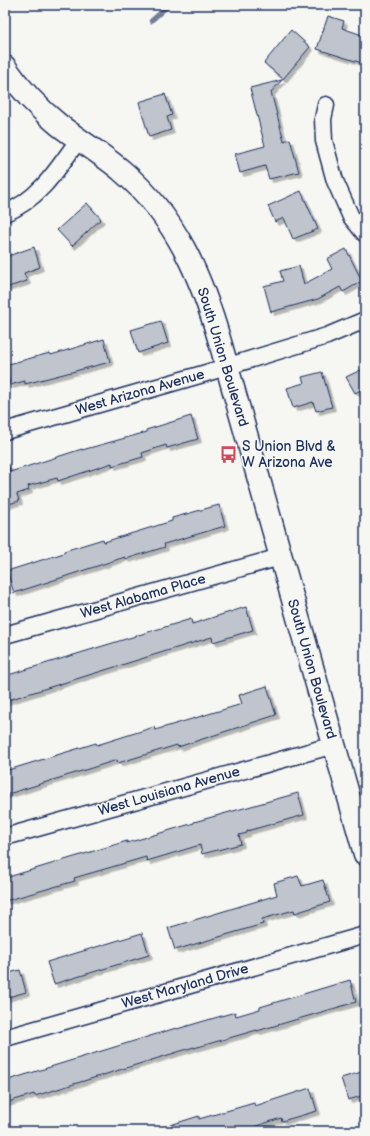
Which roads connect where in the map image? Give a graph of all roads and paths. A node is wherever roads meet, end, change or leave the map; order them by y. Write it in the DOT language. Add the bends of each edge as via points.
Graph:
graph roads {
  1 [pos="5,67"];
  2 [pos="326,105"];
  3 [pos="79,139"];
  4 [pos="5,213"];
  5 [pos="365,234"];
  6 [pos="365,320"];
  7 [pos="227,367"];
  8 [pos="5,431"];
  9 [pos="280,557"];
  10 [pos="5,635"];
  11 [pos="334,745"];
  12 [pos="5,837"];
  13 [pos="365,854"];
  14 [pos="365,935"];
  15 [pos="5,1038"];
  1 -- 3 [label="main road, South Union Boulevard" via="44,112"];
  2 -- 5 [label="street" via="323,119 324,141 335,181 351,217"];
  3 -- 4 [label="street" via="52,177 38,191"];
  3 -- 7 [label="main road, South Union Boulevard" via="138,186 173,228 191,260 203,289"];
  6 -- 7 [label="street, West Arizona Avenue" via="327,336"];
  7 -- 8 [label="street, West Arizona Avenue"];
  7 -- 9 [label="main road, South Union Boulevard"];
  9 -- 10 [label="street, West Alabama Place"];
  9 -- 11 [label="main road, South Union Boulevard"];
  11 -- 12 [label="street, West Louisiana Avenue"];
  11 -- 13 [label="main road, South Union Boulevard"];
  14 -- 15 [label="street, West Maryland Drive"];
}
